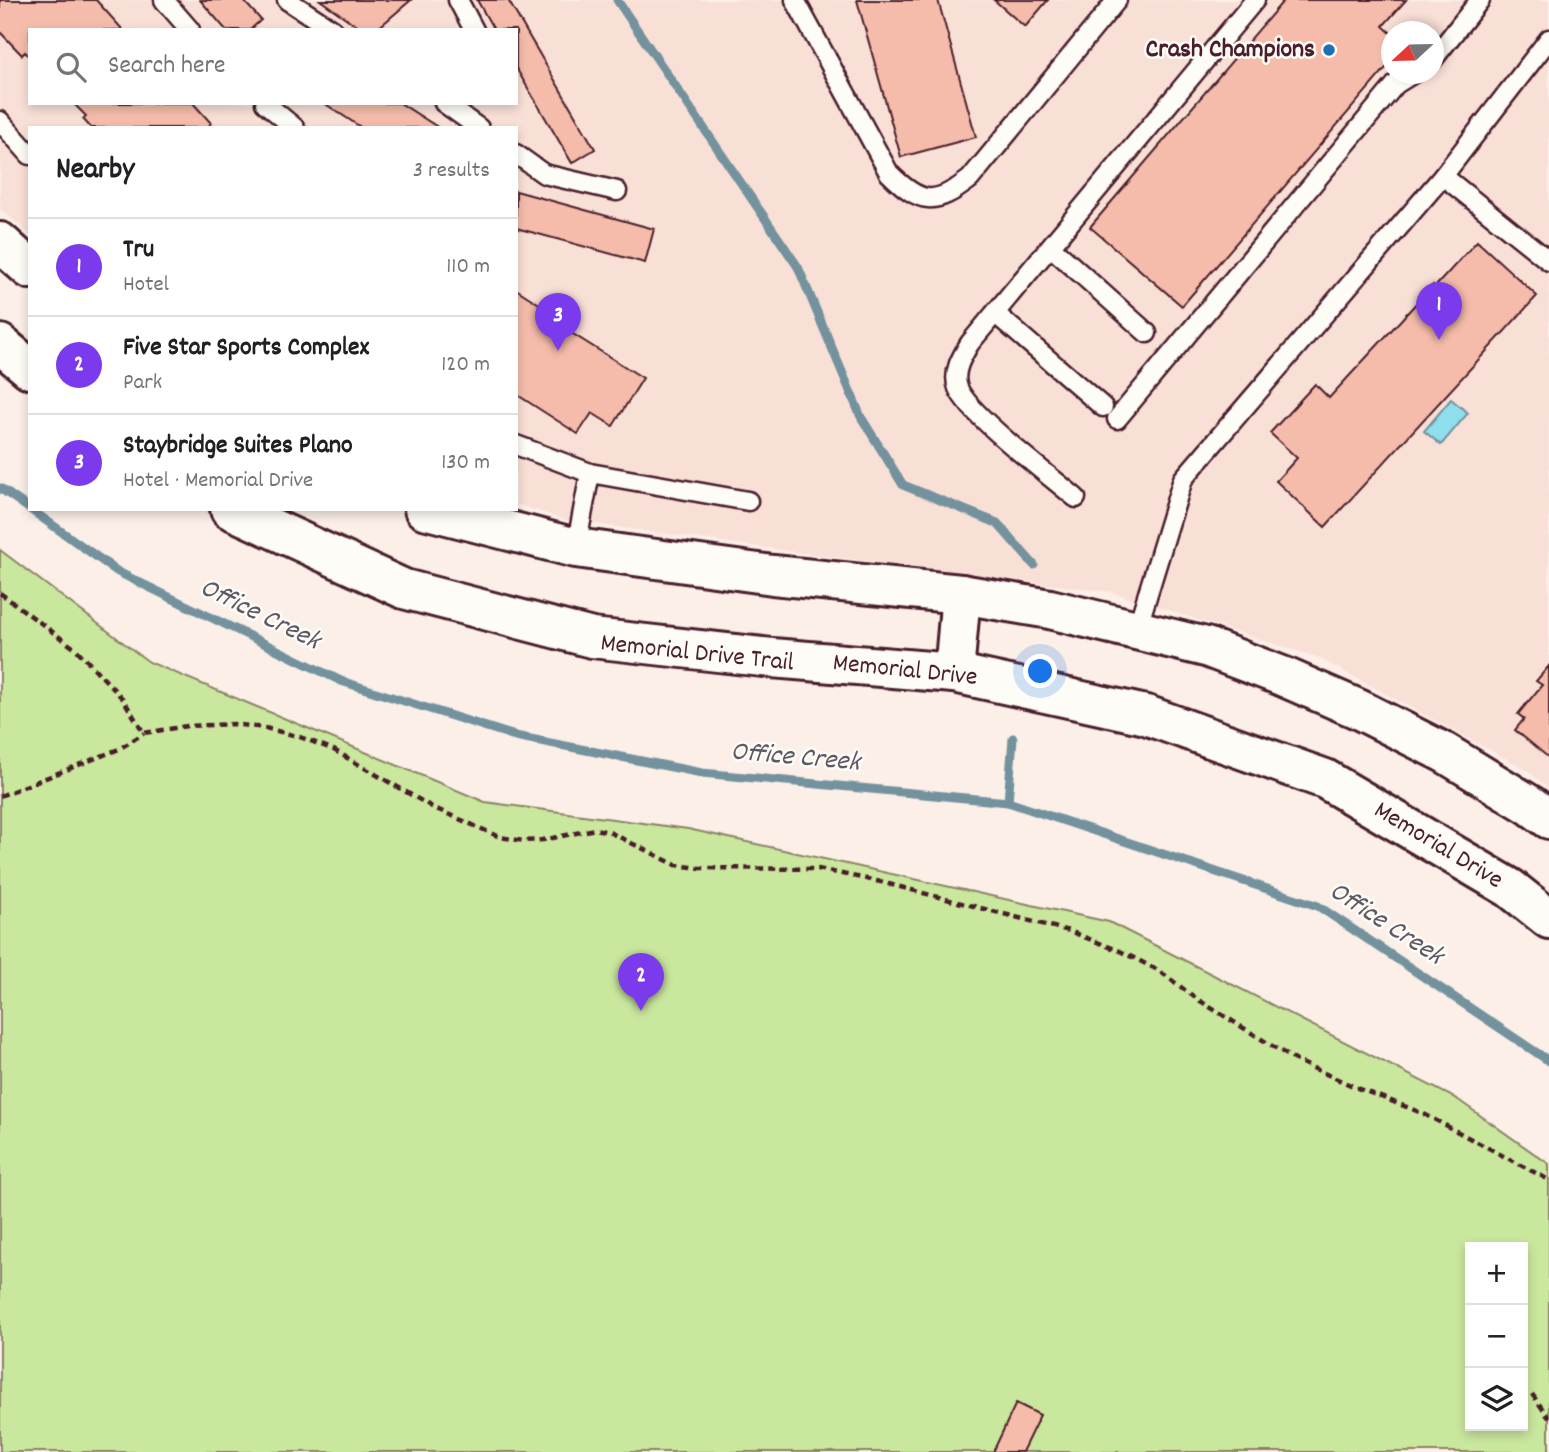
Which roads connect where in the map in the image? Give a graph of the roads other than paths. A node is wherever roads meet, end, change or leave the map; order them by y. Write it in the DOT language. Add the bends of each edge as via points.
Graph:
graph roads {
  1 [pos="164,0"];
  2 [pos="287,0"];
  3 [pos="458,0"];
  4 [pos="796,0"];
  5 [pos="1117,0"];
  6 [pos="1255,0"];
  7 [pos="1477,1"];
  8 [pos="188,28"];
  9 [pos="330,28"];
  10 [pos="473,28"];
  11 [pos="1549,39"];
  12 [pos="1444,44"];
  13 [pos="1396,84"];
  14 [pos="267,105"];
  15 [pos="447,105"];
  16 [pos="0,121"];
  17 [pos="293,126"];
  18 [pos="476,126"];
  19 [pos="28,153"];
  20 [pos="518,155"];
  21 [pos="1443,176"];
  22 [pos="617,191"];
  23 [pos="0,242"];
  24 [pos="1051,247"];
  25 [pos="1549,261"];
  26 [pos="28,266"];
  27 [pos="996,314"];
  28 [pos="1147,333"];
  29 [pos="0,344"];
  30 [pos="28,367"];
  31 [pos="1103,407"];
  32 [pos="1117,419"];
  33 [pos="518,446"];
  34 [pos="590,473"];
  35 [pos="1076,499"];
  36 [pos="748,501"];
  37 [pos="234,511"];
  38 [pos="432,511"];
  39 [pos="576,548"];
  40 [pos="961,594"];
  41 [pos="1137,629"];
  42 [pos="954,673"];
  43 [pos="1549,819"];
  44 [pos="1549,919"];
  1 -- 8 [label="lane"];
  2 -- 9 [label="lane"];
  3 -- 10 [label="lane"];
  4 -- 5 [label="lane" via="889,173 906,190 928,199 949,195 971,179"];
  6 -- 24 [label="lane"];
  7 -- 12 [label="lane"];
  11 -- 21 [label="lane"];
  13 -- 32 [label="lane"];
  14 -- 17 [label="lane"];
  15 -- 18 [label="lane"];
  16 -- 19 [label="lane"];
  20 -- 22 [label="lane" via="544,174"];
  21 -- 25 [label="lane"];
  21 -- 41 [label="lane" via="1183,479"];
  23 -- 26 [label="street"];
  24 -- 27 [label="lane"];
  24 -- 28 [label="lane"];
  27 -- 31 [label="lane"];
  27 -- 35 [label="lane" via="958,362 957,386 971,408"];
  29 -- 30 [label="street"];
  33 -- 34 [label="lane"];
  34 -- 36 [label="lane"];
  34 -- 39 [label="lane"];
  37 -- 42 [label="street, Memorial Drive" via="404,589 592,638"];
  38 -- 39 [label="street"];
  39 -- 40 [label="street"];
  40 -- 41 [label="street"];
  40 -- 42 [label="street"];
  41 -- 43 [label="street" via="1206,648 1358,709 1445,753"];
  42 -- 44 [label="street, Memorial Drive" via="1146,715 1325,779 1510,888"];
}
